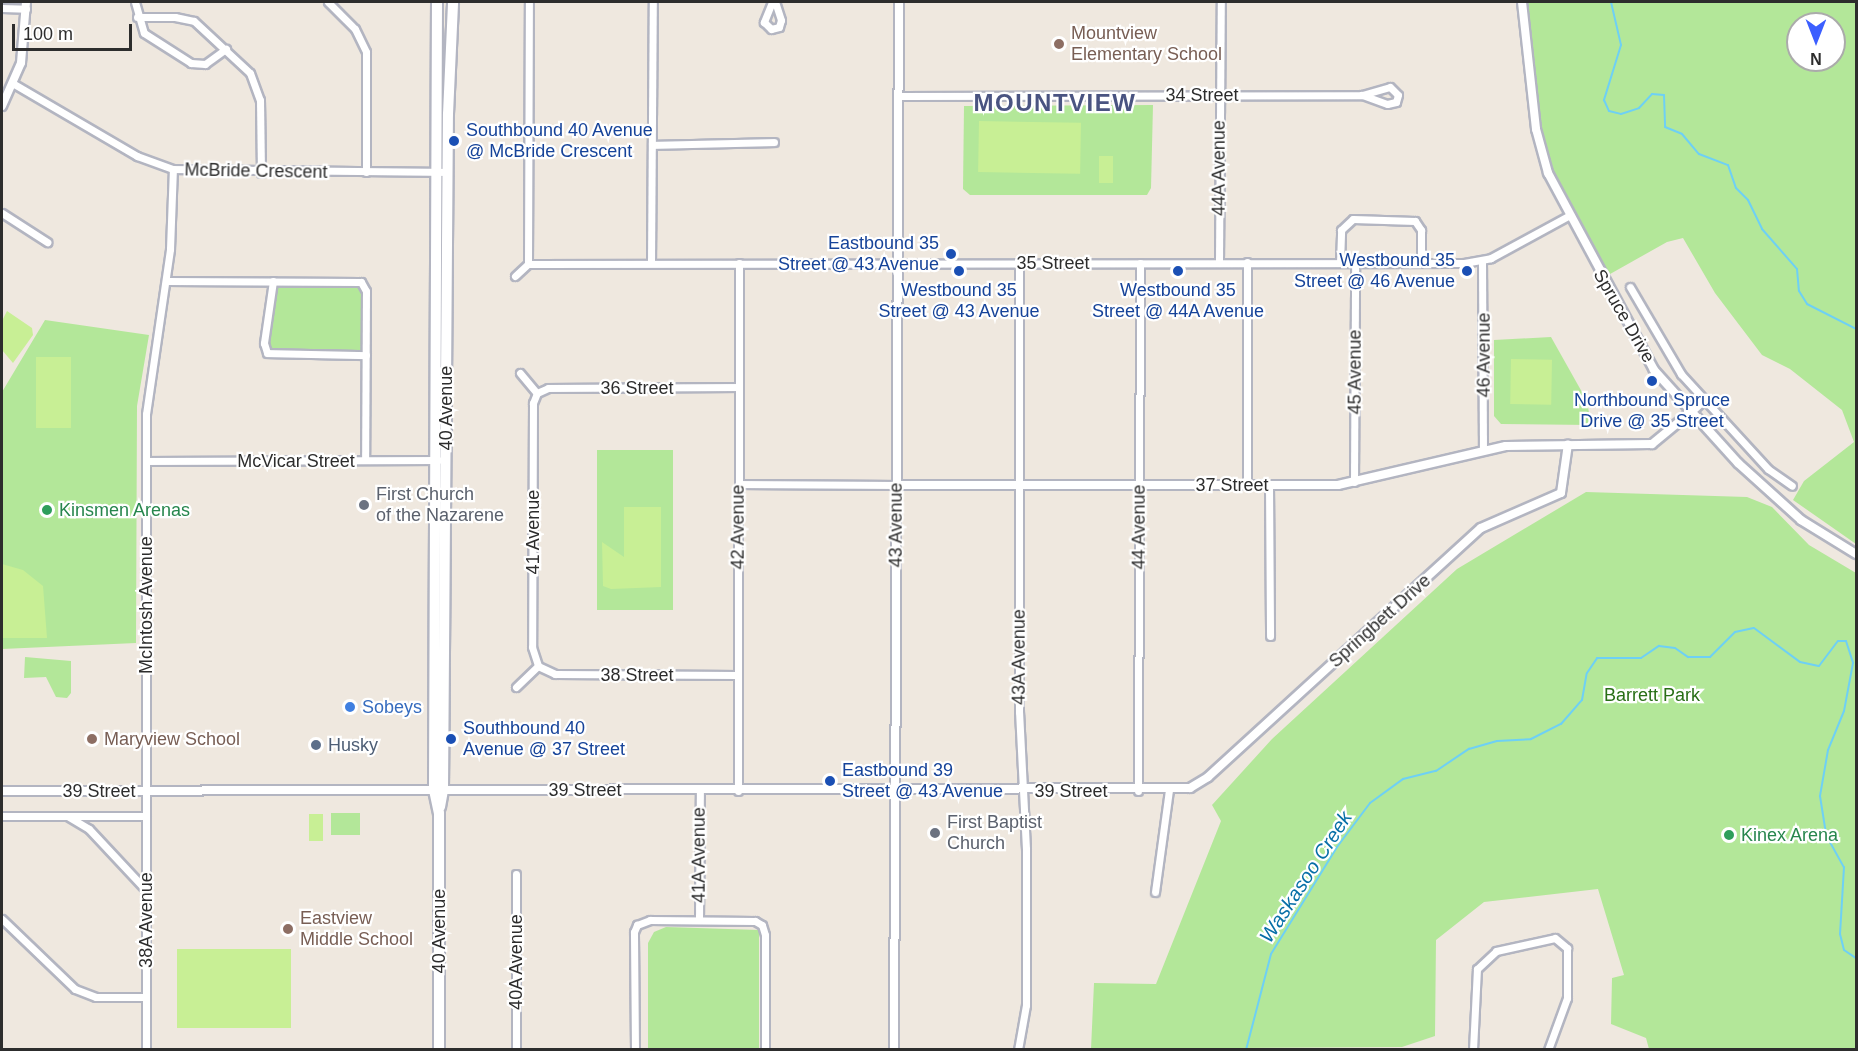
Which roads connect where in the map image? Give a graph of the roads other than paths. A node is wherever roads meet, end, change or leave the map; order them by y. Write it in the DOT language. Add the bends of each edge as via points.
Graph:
graph roads {
  1 [pos="135,2"];
  2 [pos="328,2"];
  3 [pos="437,2"];
  4 [pos="453,2"];
  5 [pos="529,2"];
  6 [pos="652,2"];
  7 [pos="899,2"];
  8 [pos="1221,2"];
  9 [pos="1522,2"];
  10 [pos="26,5"];
  11 [pos="2,8"];
  12 [pos="137,17"];
  13 [pos="226,49"];
  14 [pos="14,84"];
  15 [pos="1220,95"];
  16 [pos="1362,95"];
  17 [pos="898,96"];
  18 [pos="2,106"];
  19 [pos="774,142"];
  20 [pos="652,145"];
  21 [pos="173,169"];
  22 [pos="366,172"];
  23 [pos="442,172"];
  24 [pos="261,173"];
  25 [pos="2,213"];
  26 [pos="1568,216"];
  27 [pos="47,242"];
  28 [pos="1482,261"];
  29 [pos="1219,262"];
  30 [pos="1247,262"];
  31 [pos="651,263"];
  32 [pos="739,263"];
  33 [pos="897,263"];
  34 [pos="1019,263"];
  35 [pos="1140,263"];
  36 [pos="1340,263"];
  37 [pos="1355,263"];
  38 [pos="1421,263"];
  39 [pos="528,264"];
  40 [pos="515,276"];
  41 [pos="166,281"];
  42 [pos="273,281"];
  43 [pos="1630,287"];
  44 [pos="366,355"];
  45 [pos="520,374"];
  46 [pos="738,387"];
  47 [pos="537,393"];
  48 [pos="1704,400"];
  49 [pos="1691,412"];
  50 [pos="1568,444"];
  51 [pos="1483,450"];
  52 [pos="365,460"];
  53 [pos="441,460"];
  54 [pos="146,461"];
  55 [pos="1354,482"];
  56 [pos="739,484"];
  57 [pos="896,485"];
  58 [pos="1018,485"];
  59 [pos="1139,485"];
  60 [pos="1247,485"];
  61 [pos="1269,485"];
  62 [pos="1792,486"];
  63 [pos="1857,554"];
  64 [pos="1270,636"];
  65 [pos="538,666"];
  66 [pos="738,675"];
  67 [pos="516,687"];
  68 [pos="146,790"];
  69 [pos="439,790"];
  70 [pos="700,790"];
  71 [pos="738,790"];
  72 [pos="894,790"];
  73 [pos="1138,790"];
  74 [pos="1169,790"];
  75 [pos="2,791"];
  76 [pos="1026,791"];
  77 [pos="2,816"];
  78 [pos="66,816"];
  79 [pos="146,816"];
  80 [pos="516,874"];
  81 [pos="146,890"];
  82 [pos="1155,892"];
  83 [pos="2,919"];
  84 [pos="699,920"];
  85 [pos="146,997"];
  86 [pos="146,1050"];
  87 [pos="439,1050"];
  88 [pos="516,1050"];
  89 [pos="635,1050"];
  90 [pos="765,1050"];
  91 [pos="894,1050"];
  92 [pos="1018,1050"];
  93 [pos="1473,1050"];
  94 [pos="1548,1050"];
  1 -- 12 [label="street"];
  2 -- 22 [label="street" via="356,30 366,52"];
  3 -- 23 [label="main road, 40 Avenue"];
  4 -- 23 [label="main road, 40 Avenue"];
  5 -- 39 [label="street"];
  6 -- 20 [label="street"];
  7 -- 17 [label="street, 43 Avenue"];
  8 -- 15 [label="street, 44A Avenue"];
  9 -- 26 [label="street, Spruce Drive" via="1538,140 1550,179"];
  10 -- 11 [label="street"];
  10 -- 14 [label="street" via="23,51"];
  12 -- 13 [label="street" via="175,16 194,21"];
  12 -- 13 [label="street" via="147,36 194,64 209,62"];
  13 -- 24 [label="street" via="258,87"];
  14 -- 18 [label="street"];
  14 -- 21 [label="street, McBride Crescent" via="137,156"];
  15 -- 16 [label="street, 34 Street"];
  15 -- 17 [label="street, 34 Street"];
  15 -- 29 [label="street, 44A Avenue"];
  16 -- 16 [label="street, 34 Street" via="1387,104 1396,102 1398,95 1390,87"];
  17 -- 33 [label="street, 43 Avenue"];
  19 -- 20 [label="street"];
  20 -- 31 [label="street"];
  21 -- 24 [label="street, McBride Crescent"];
  21 -- 41 [label="street, McIntosh Avenue"];
  22 -- 23 [label="street, McBride Crescent"];
  22 -- 24 [label="street, McBride Crescent"];
  23 -- 53 [label="main road, 40 Avenue"];
  25 -- 27 [label="street"];
  26 -- 28 [label="street, 35 Street"];
  26 -- 49 [label="street, Spruce Drive" via="1654,370"];
  28 -- 38 [label="street, 35 Street"];
  28 -- 51 [label="street, 46 Avenue"];
  29 -- 30 [label="street, 35 Street"];
  29 -- 35 [label="street, 35 Street"];
  30 -- 36 [label="street, 35 Street"];
  30 -- 60 [label="street"];
  31 -- 32 [label="street, 35 Street"];
  31 -- 39 [label="street, 35 Street"];
  32 -- 33 [label="street, 35 Street"];
  32 -- 46 [label="street, 42 Avenue"];
  33 -- 34 [label="street, 35 Street"];
  33 -- 57 [label="street, 43 Avenue"];
  34 -- 35 [label="street, 35 Street"];
  34 -- 58 [label="street, 43A Avenue"];
  35 -- 59 [label="street, 44 Avenue"];
  36 -- 37 [label="street, 35 Street"];
  36 -- 38 [label="street" via="1341,230 1353,219 1415,221 1421,230"];
  37 -- 38 [label="street, 35 Street"];
  37 -- 55 [label="street, 45 Avenue"];
  39 -- 40 [label="street"];
  41 -- 42 [label="street"];
  41 -- 54 [label="street, McIntosh Avenue" via="147,402"];
  42 -- 44 [label="street" via="361,282 366,291"];
  42 -- 44 [label="street" via="264,343 267,353"];
  43 -- 48 [label="street, Spruce Drive" via="1669,357"];
  44 -- 52 [label="street"];
  45 -- 47 [label="street"];
  46 -- 47 [label="street, 36 Street" via="548,388"];
  46 -- 56 [label="street, 42 Avenue"];
  47 -- 65 [label="street, 41 Avenue" via="533,404 532,647"];
  48 -- 49 [label="street, 37 Street"];
  48 -- 62 [label="street, Spruce Drive" via="1768,469"];
  49 -- 50 [label="street, 37 Street" via="1652,444"];
  49 -- 63 [label="street, Spruce Drive" via="1738,463 1802,519"];
  50 -- 51 [label="street, 37 Street"];
  50 -- 74 [label="street, Springbett Drive" via="1561,493 1481,528 1200,784"];
  51 -- 55 [label="street, 37 Street"];
  52 -- 53 [label="street, McVicar Street"];
  52 -- 54 [label="street, McVicar Street"];
  53 -- 69 [label="main road, 40 Avenue"];
  54 -- 68 [label="street, McIntosh Avenue"];
  55 -- 61 [label="street, 37 Street"];
  56 -- 57 [label="street, 37 Street"];
  56 -- 66 [label="street, 42 Avenue"];
  57 -- 58 [label="street, 37 Street"];
  57 -- 72 [label="street, 43 Avenue"];
  58 -- 59 [label="street, 37 Street"];
  58 -- 76 [label="street, 43A Avenue" via="1019,712"];
  59 -- 60 [label="street, 37 Street"];
  59 -- 73 [label="street, 44 Avenue"];
  60 -- 61 [label="street, 37 Street"];
  61 -- 64 [label="street"];
  65 -- 66 [label="street, 38 Street" via="555,675"];
  65 -- 67 [label="street"];
  66 -- 71 [label="street, 42 Avenue"];
  68 -- 69 [label="street, 39 Street"];
  68 -- 75 [label="street, 39 Street"];
  68 -- 79 [label="street, 38A Avenue"];
  69 -- 70 [label="street, 39 Street"];
  69 -- 87 [label="main road, 40 Avenue"];
  70 -- 71 [label="street, 39 Street"];
  70 -- 84 [label="street, 41A Avenue"];
  71 -- 72 [label="street, 39 Street"];
  72 -- 76 [label="street, 39 Street"];
  72 -- 91 [label="street, 43 Avenue"];
  73 -- 74 [label="street, 39 Street"];
  73 -- 76 [label="street, 39 Street"];
  74 -- 82 [label="street"];
  76 -- 92 [label="street, 43A Avenue" via="1026,1001"];
  77 -- 78 [label="street, 39 Street"];
  78 -- 79 [label="street, 39 Street"];
  78 -- 81 [label="street" via="89,829"];
  79 -- 81 [label="street, 38A Avenue"];
  80 -- 88 [label="street, 40A Avenue"];
  81 -- 85 [label="street, 38A Avenue"];
  83 -- 85 [label="street" via="75,989 96,997"];
  84 -- 89 [label="street" via="650,920 637,926"];
  84 -- 90 [label="street" via="755,921 762,925"];
  85 -- 86 [label="street, 38A Avenue"];
  93 -- 94 [label="street" via="1478,969 1496,951 1555,938 1567,948 1567,998"];
}
